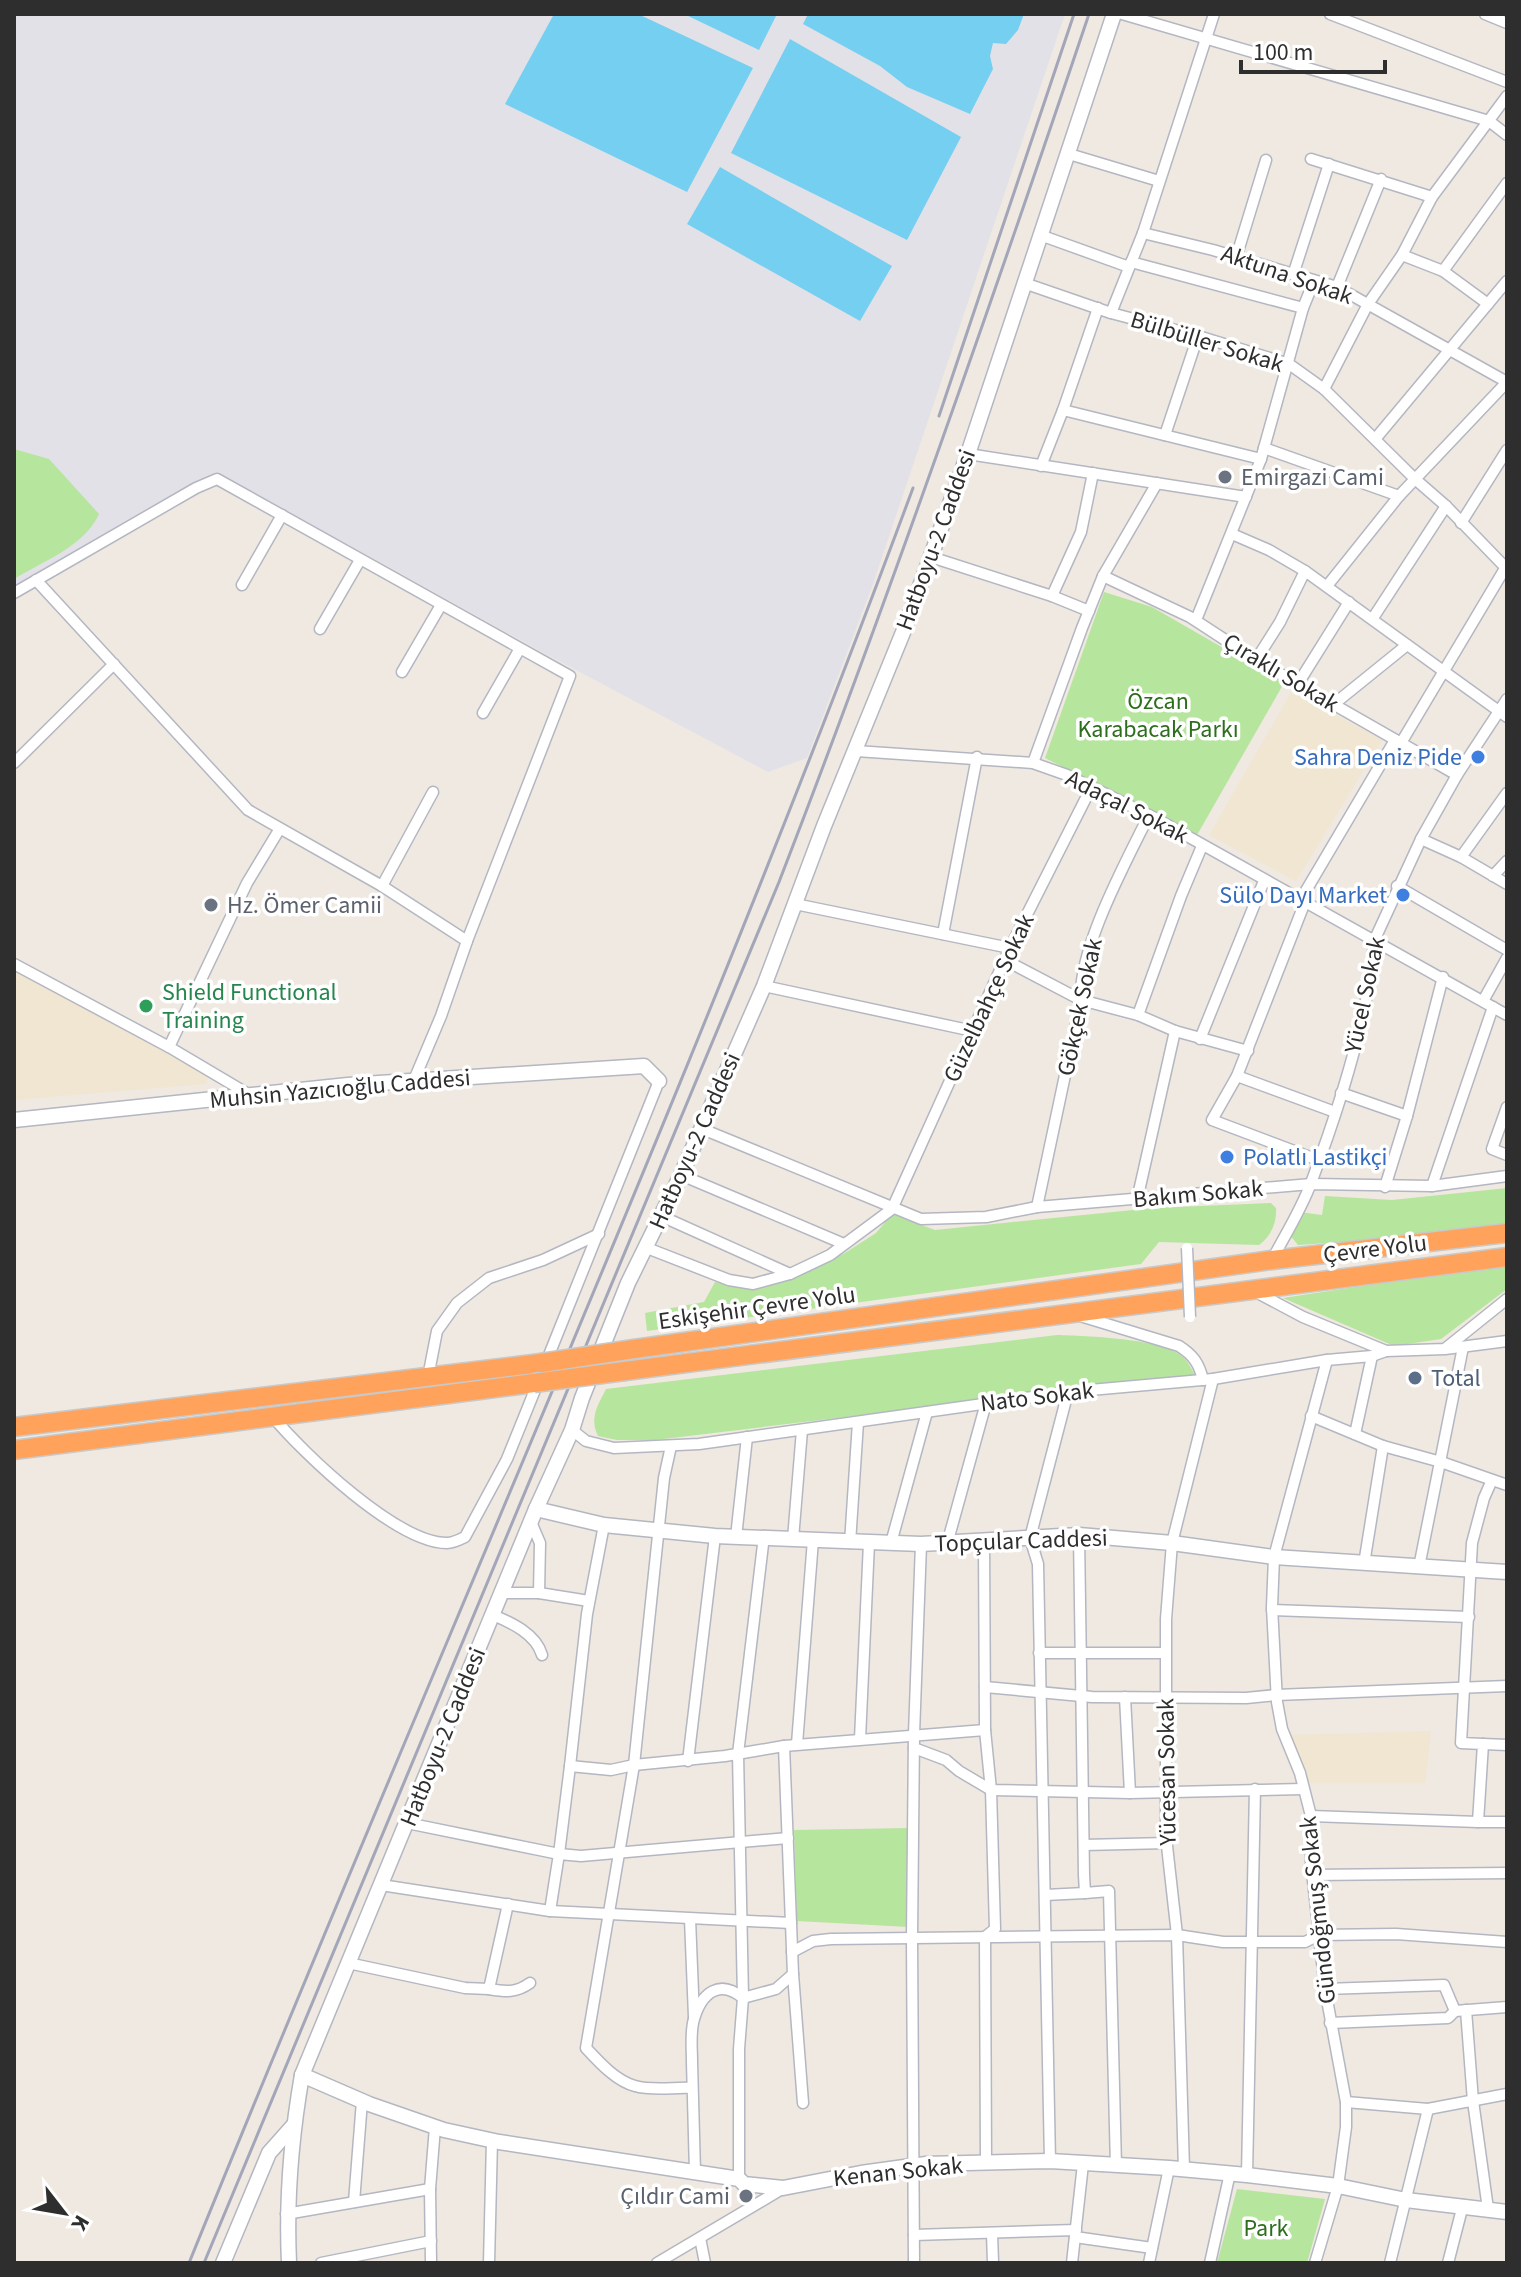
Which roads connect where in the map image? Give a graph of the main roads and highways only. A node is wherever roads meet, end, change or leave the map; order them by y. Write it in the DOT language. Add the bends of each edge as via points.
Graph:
graph roads {
  1 [pos="1507,1233"];
  2 [pos="1507,1257"];
  3 [pos="1248,1289"];
  4 [pos="14,1427"];
  5 [pos="14,1450"];
  1 -- 4 [label="highway, Eskişehir Çevre Yolu, bridge" via="1272,1260 541,1363"];
  2 -- 3 [label="highway, Çevre Yolu"];
  3 -- 5 [label="highway, Eskişehir Çevre Yolu, bridge"];
}
